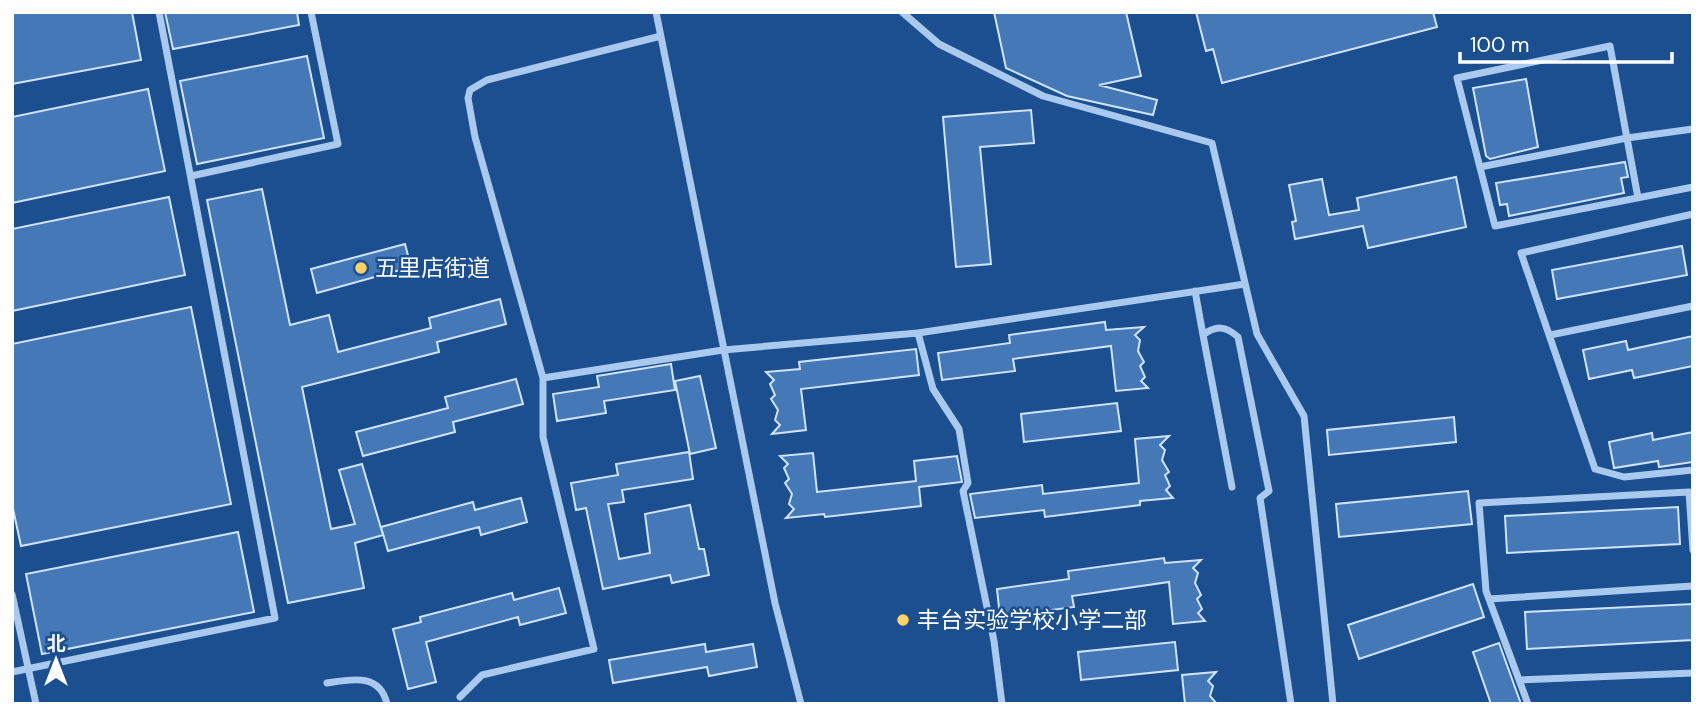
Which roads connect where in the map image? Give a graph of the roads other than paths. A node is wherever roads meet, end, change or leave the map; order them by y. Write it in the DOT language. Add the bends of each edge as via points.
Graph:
graph roads {
  1 [pos="159,12"];
  2 [pos="311,12"];
  3 [pos="656,12"];
  4 [pos="902,12"];
  5 [pos="661,36"];
  6 [pos="1693,129"];
  7 [pos="1627,138"];
  8 [pos="1480,167"];
  9 [pos="191,176"];
  10 [pos="1693,187"];
  11 [pos="1638,198"];
  12 [pos="1693,215"];
  13 [pos="1245,284"];
  14 [pos="1195,291"];
  15 [pos="1693,306"];
  16 [pos="918,333"];
  17 [pos="1203,335"];
  18 [pos="1550,335"];
  19 [pos="723,350"];
  20 [pos="544,378"];
  21 [pos="1693,470"];
  22 [pos="1232,487"];
  23 [pos="1693,550"];
  24 [pos="1693,586"];
  25 [pos="12,594"];
  26 [pos="1489,598"];
  27 [pos="28,668"];
  28 [pos="12,672"];
  29 [pos="1693,673"];
  30 [pos="1520,680"];
  31 [pos="327,683"];
  32 [pos="460,697"];
  33 [pos="36,704"];
  34 [pos="387,704"];
  35 [pos="801,704"];
  36 [pos="1002,704"];
  37 [pos="1291,704"];
  38 [pos="1333,704"];
  39 [pos="1528,704"];
  1 -- 9 [label="street"];
  2 -- 9 [label="street" via="338,144"];
  3 -- 5 [label="street"];
  4 -- 13 [label="street" via="939,44 1043,96 1212,144"];
  5 -- 19 [label="street"];
  5 -- 20 [label="street" via="487,80 470,90 478,148"];
  6 -- 7 [label="street"];
  7 -- 8 [label="street"];
  7 -- 8 [label="street" via="1610,46 1457,78"];
  7 -- 11 [label="street"];
  8 -- 11 [label="street" via="1495,226"];
  9 -- 27 [label="street" via="275,618"];
  10 -- 11 [label="street"];
  12 -- 18 [label="street" via="1521,253"];
  13 -- 14 [label="street"];
  13 -- 38 [label="street" via="1257,334 1304,416"];
  14 -- 16 [label="street"];
  14 -- 17 [label="street"];
  15 -- 18 [label="street"];
  16 -- 19 [label="street"];
  16 -- 36 [label="street" via="933,389 959,429 968,483 963,491"];
  17 -- 22 [label="street"];
  17 -- 37 [label="street" via="1222,327 1238,337 1269,491 1261,498"];
  18 -- 21 [label="street" via="1595,469 1624,477"];
  19 -- 20 [label="street"];
  19 -- 35 [label="street" via="775,603"];
  20 -- 32 [label="street" via="544,437 594,649 482,675"];
  23 -- 26 [label="street" via="1689,492 1479,503"];
  24 -- 26 [label="street"];
  25 -- 27 [label="street"];
  26 -- 30 [label="street"];
  27 -- 28 [label="street"];
  27 -- 33 [label="street"];
  29 -- 30 [label="street"];
  30 -- 39 [label="street"];
  31 -- 34 [label="street" via="370,680 379,686"];
}
